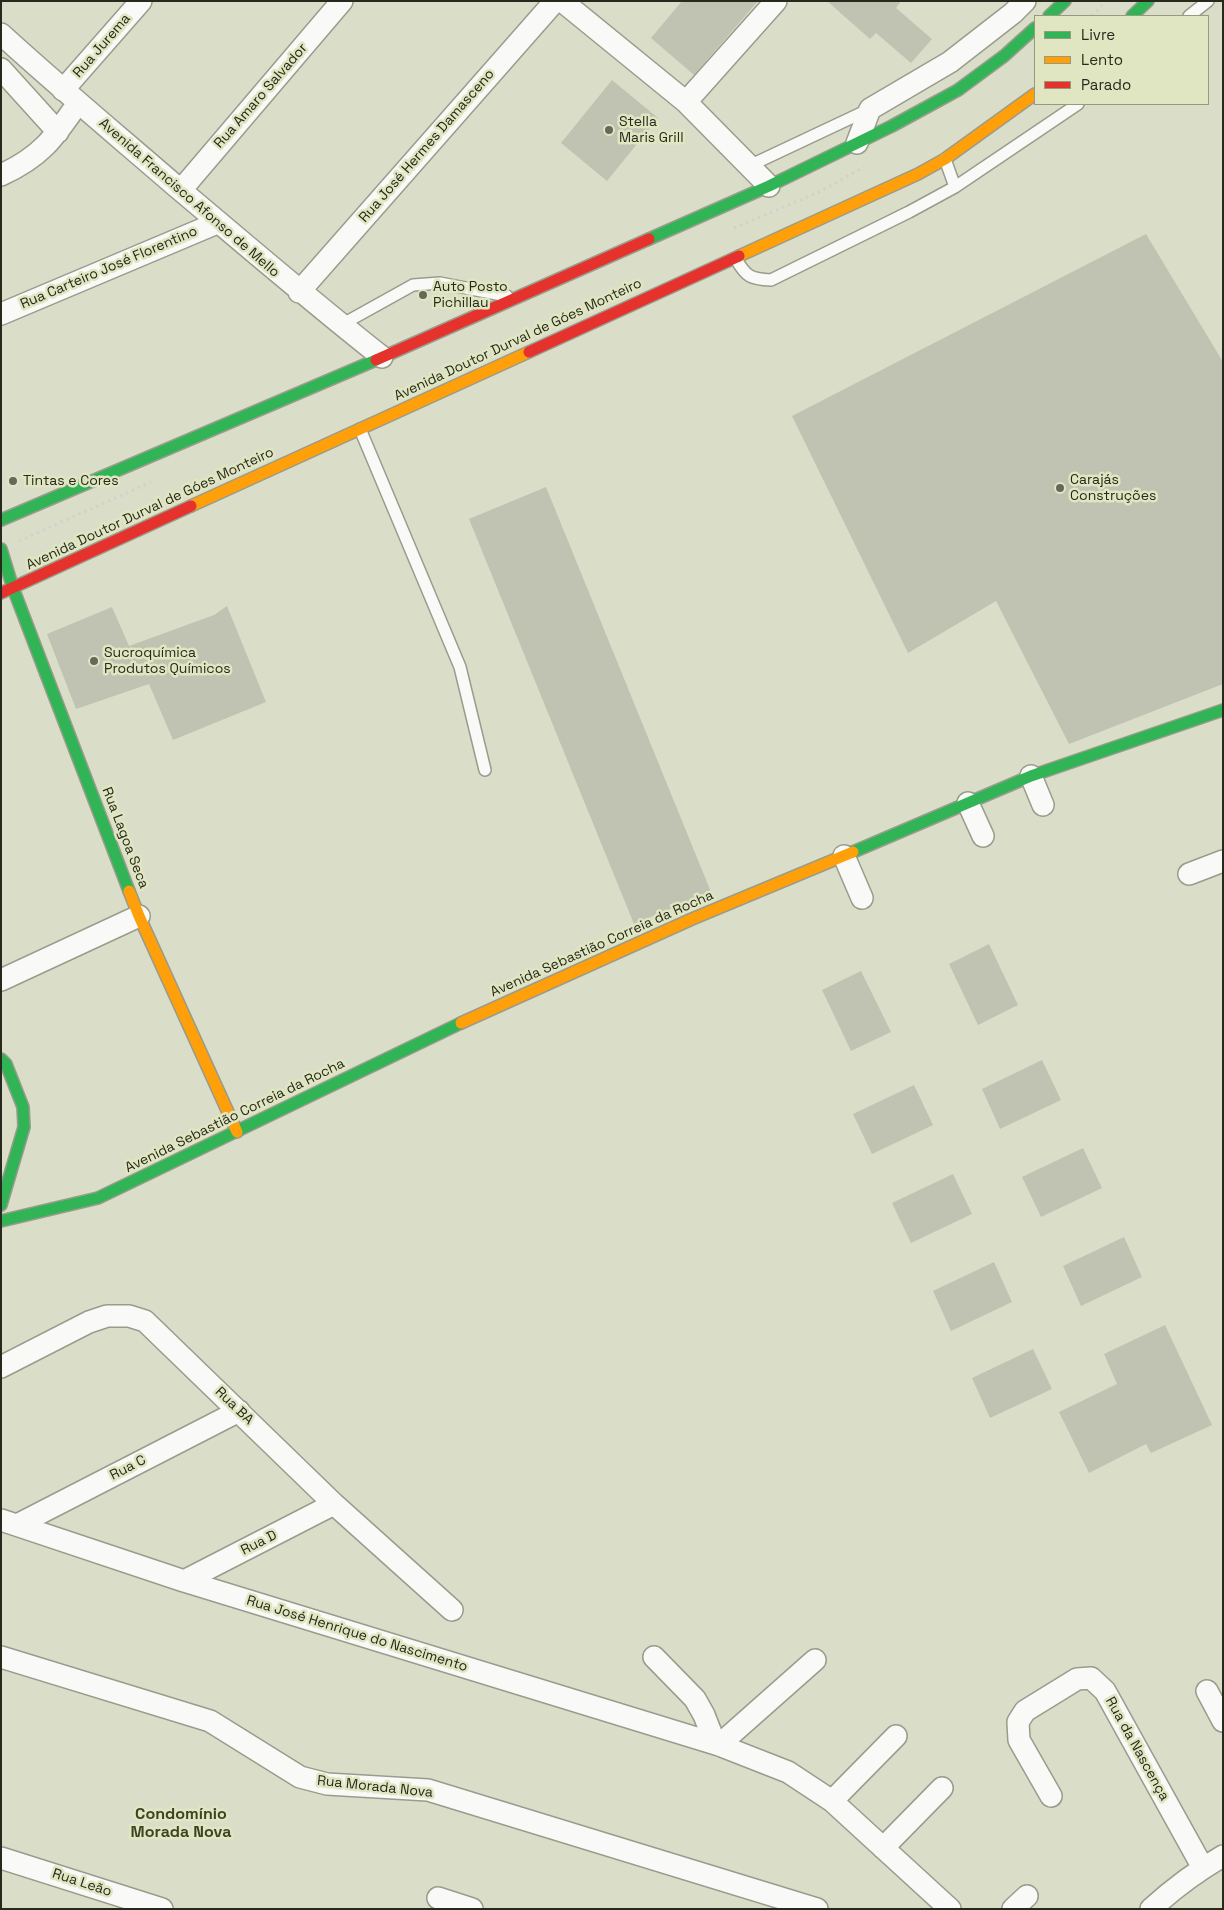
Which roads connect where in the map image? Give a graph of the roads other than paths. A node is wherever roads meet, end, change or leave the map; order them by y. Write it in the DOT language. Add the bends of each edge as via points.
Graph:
graph roads {
  1 [pos="141,1"];
  2 [pos="342,1"];
  3 [pos="555,1"];
  4 [pos="562,1"];
  5 [pos="776,1"];
  6 [pos="1025,1"];
  7 [pos="1065,1"];
  8 [pos="1148,1"];
  9 [pos="1208,1"];
  10 [pos="1049,15"];
  11 [pos="1133,15"];
  12 [pos="1190,15"];
  13 [pos="1034,29"];
  14 [pos="1,34"];
  15 [pos="1,69"];
  16 [pos="1034,95"];
  17 [pos="71,97"];
  18 [pos="686,102"];
  19 [pos="1077,105"];
  20 [pos="870,109"];
  21 [pos="58,132"];
  22 [pos="857,143"];
  23 [pos="945,159"];
  24 [pos="749,166"];
  25 [pos="1,174"];
  26 [pos="769,186"];
  27 [pos="955,187"];
  28 [pos="181,190"];
  29 [pos="217,222"];
  30 [pos="736,259"];
  31 [pos="299,292"];
  32 [pos="516,298"];
  33 [pos="1,314"];
  34 [pos="341,325"];
  35 [pos="382,357"];
  36 [pos="360,429"];
  37 [pos="1,520"];
  38 [pos="1,549"];
  39 [pos="13,588"];
  40 [pos="1,593"];
  41 [pos="1223,710"];
  42 [pos="485,770"];
  43 [pos="1031,776"];
  44 [pos="968,802"];
  45 [pos="1043,804"];
  46 [pos="983,836"];
  47 [pos="844,856"];
  48 [pos="1223,861"];
  49 [pos="1189,874"];
  50 [pos="862,898"];
  51 [pos="139,916"];
  52 [pos="1,980"];
  53 [pos="1,1059"];
  54 [pos="237,1132"];
  55 [pos="1,1204"];
  56 [pos="1,1221"];
  57 [pos="1,1367"];
  58 [pos="239,1411"];
  59 [pos="334,1504"];
  60 [pos="9,1523"];
  61 [pos="184,1581"];
  62 [pos="452,1610"];
  63 [pos="1,1657"];
  64 [pos="654,1657"];
  65 [pos="815,1660"];
  66 [pos="1207,1691"];
  67 [pos="1223,1721"];
  68 [pos="896,1736"];
  69 [pos="717,1744"];
  70 [pos="942,1788"];
  71 [pos="1051,1796"];
  72 [pos="832,1801"];
  73 [pos="883,1848"];
  74 [pos="1223,1856"];
  75 [pos="1,1858"];
  76 [pos="1203,1868"];
  77 [pos="438,1898"];
  78 [pos="162,1909"];
  79 [pos="472,1909"];
  80 [pos="818,1909"];
  81 [pos="950,1909"];
  82 [pos="1151,1909"];
  1 -- 17 [label="street, Rua Jurema"];
  2 -- 28 [label="street, Rua Amaro Salvador"];
  3 -- 31 [label="street, Rua José Hermes Damasceno"];
  4 -- 18 [label="street"];
  5 -- 18 [label="street"];
  6 -- 20 [label="street" via="950,62"];
  7 -- 10 [label="main road"];
  8 -- 11 [label="main road"];
  9 -- 12 [label="lane"];
  13 -- 22 [label="main road" via="958,90"];
  14 -- 17 [label="street, Avenida Francisco Afonso de Mello"];
  15 -- 21 [label="street"];
  16 -- 23 [label="main road, Avenida Doutor Durval de Góes Monteiro"];
  17 -- 21 [label="street, Rua Jurema"];
  17 -- 28 [label="street, Avenida Francisco Afonso de Mello"];
  18 -- 24 [label="street"];
  19 -- 27 [label="lane"];
  20 -- 22 [label="street"];
  20 -- 24 [label="lane"];
  21 -- 25 [label="street, Rua Jurema" via="22,166"];
  22 -- 26 [label="main road"];
  23 -- 27 [label="lane"];
  23 -- 30 [label="main road, Avenida Doutor Durval de Góes Monteiro"];
  24 -- 26 [label="street"];
  26 -- 32 [label="main road"];
  27 -- 30 [label="lane" via="772,280 754,279 743,271"];
  28 -- 29 [label="street, Avenida Francisco Afonso de Mello"];
  29 -- 31 [label="street, Avenida Francisco Afonso de Mello"];
  29 -- 33 [label="street, Rua Carteiro José Florentino"];
  30 -- 36 [label="main road, Avenida Doutor Durval de Góes Monteiro"];
  31 -- 34 [label="street, Avenida Francisco Afonso de Mello"];
  32 -- 34 [label="lane" via="440,283 413,285"];
  32 -- 35 [label="main road"];
  34 -- 35 [label="street, Avenida Francisco Afonso de Mello"];
  35 -- 37 [label="main road"];
  36 -- 39 [label="main road, Avenida Doutor Durval de Góes Monteiro"];
  36 -- 42 [label="lane" via="460,667"];
  38 -- 39 [label="main road, Rua Lagoa Seca"];
  39 -- 40 [label="main road, Avenida Doutor Durval de Góes Monteiro"];
  39 -- 51 [label="main road, Rua Lagoa Seca"];
  41 -- 43 [label="main road, Avenida Sebastião Correia da Rocha"];
  43 -- 44 [label="main road, Avenida Sebastião Correia da Rocha"];
  43 -- 45 [label="street"];
  44 -- 46 [label="street"];
  44 -- 47 [label="main road, Avenida Sebastião Correia da Rocha"];
  47 -- 50 [label="street"];
  47 -- 54 [label="main road, Avenida Sebastião Correia da Rocha" via="692,919 477,1016"];
  48 -- 49 [label="street"];
  51 -- 52 [label="street"];
  51 -- 54 [label="main road, Rua Lagoa Seca"];
  53 -- 55 [label="main road" via="24,1108 24,1127"];
  54 -- 56 [label="main road, Avenida Sebastião Correia da Rocha" via="98,1198"];
  57 -- 58 [label="street, Rua BA" via="89,1322 107,1316 129,1316 145,1321"];
  58 -- 59 [label="street, Rua BA"];
  58 -- 60 [label="street, Rua C"];
  59 -- 61 [label="street, Rua D"];
  59 -- 62 [label="street, Rua BA"];
  60 -- 61 [label="street, Rua José Henrique do Nascimento"];
  61 -- 69 [label="street, Rua José Henrique do Nascimento"];
  63 -- 80 [label="street, Rua Morada Nova" via="210,1721 300,1777 326,1784 428,1790"];
  64 -- 69 [label="street" via="695,1699"];
  65 -- 69 [label="street"];
  66 -- 67 [label="street"];
  68 -- 72 [label="street"];
  69 -- 72 [label="street, Rua José Henrique do Nascimento" via="788,1772"];
  70 -- 73 [label="street"];
  71 -- 76 [label="street, Rua da Nascença" via="1019,1740 1018,1722 1025,1711 1077,1679 1091,1678 1105,1691"];
  72 -- 73 [label="street, Rua José Henrique do Nascimento"];
  73 -- 81 [label="street, Rua José Henrique do Nascimento"];
  74 -- 76 [label="street"];
  75 -- 78 [label="street, Rua Leão"];
  76 -- 82 [label="street"];
  77 -- 79 [label="street"];
}
